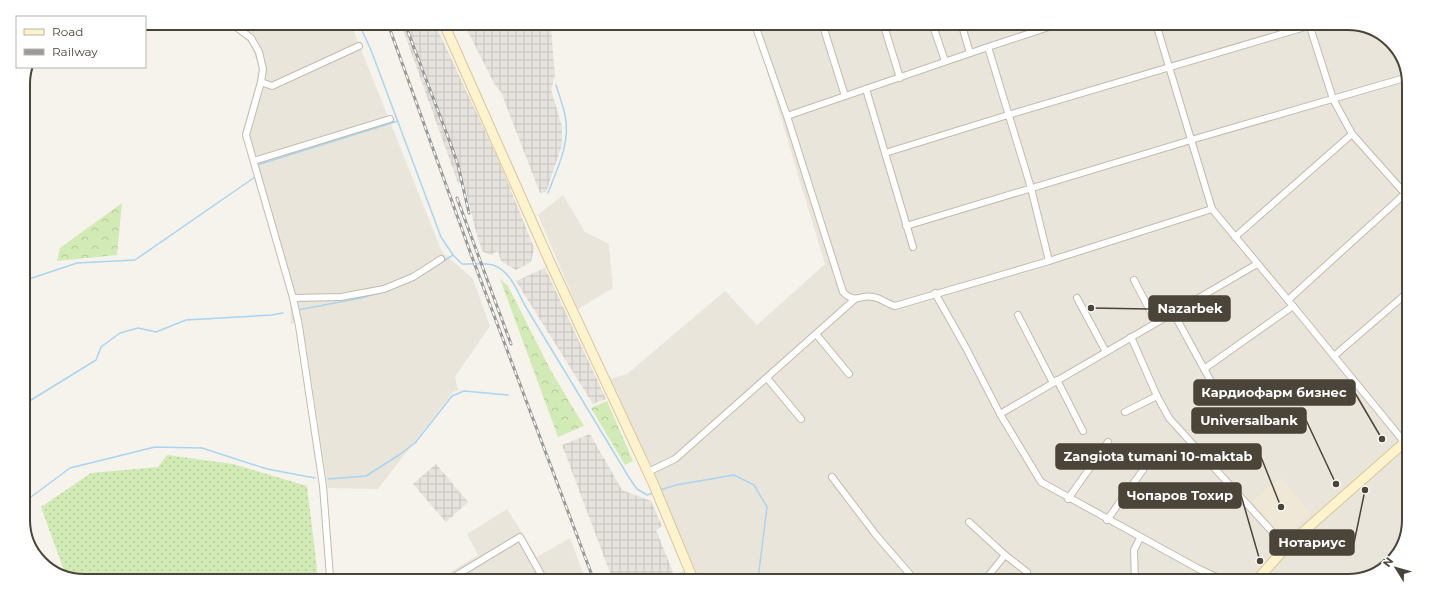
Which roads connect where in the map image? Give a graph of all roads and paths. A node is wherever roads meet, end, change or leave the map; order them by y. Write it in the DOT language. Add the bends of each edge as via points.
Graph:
graph roads {
  1 [pos="240,30"];
  2 [pos="447,30"];
  3 [pos="757,30"];
  4 [pos="824,30"];
  5 [pos="885,30"];
  6 [pos="934,30"];
  7 [pos="963,30"];
  8 [pos="1039,30"];
  9 [pos="1157,30"];
  10 [pos="1295,30"];
  11 [pos="1311,30"];
  12 [pos="358,46"];
  13 [pos="988,46"];
  14 [pos="970,53"];
  15 [pos="945,61"];
  16 [pos="1169,68"];
  17 [pos="900,78"];
  18 [pos="1402,79"];
  19 [pos="261,82"];
  20 [pos="866,89"];
  21 [pos="845,96"];
  22 [pos="1333,99"];
  23 [pos="1008,115"];
  24 [pos="788,116"];
  25 [pos="390,118"];
  26 [pos="1352,134"];
  27 [pos="1191,140"];
  28 [pos="885,153"];
  29 [pos="254,161"];
  30 [pos="1031,188"];
  31 [pos="1402,189"];
  32 [pos="1402,198"];
  33 [pos="1212,209"];
  34 [pos="906,226"];
  35 [pos="1235,237"];
  36 [pos="913,247"];
  37 [pos="441,259"];
  38 [pos="1049,261"];
  39 [pos="1257,264"];
  40 [pos="1134,280"];
  41 [pos="935,293"];
  42 [pos="1402,297"];
  43 [pos="293,298"];
  44 [pos="1076,298"];
  45 [pos="855,299"];
  46 [pos="1288,300"];
  47 [pos="1293,306"];
  48 [pos="1173,312"];
  49 [pos="1018,315"];
  50 [pos="1156,322"];
  51 [pos="816,334"];
  52 [pos="1131,337"];
  53 [pos="1106,352"];
  54 [pos="1334,356"];
  55 [pos="1204,369"];
  56 [pos="849,374"];
  57 [pos="767,378"];
  58 [pos="1055,382"];
  59 [pos="1157,396"];
  60 [pos="1220,398"];
  61 [pos="1125,412"];
  62 [pos="1000,414"];
  63 [pos="800,419"];
  64 [pos="1083,431"];
  65 [pos="1402,439"];
  66 [pos="1108,442"];
  67 [pos="1402,446"];
  68 [pos="1143,470"];
  69 [pos="648,472"];
  70 [pos="832,477"];
  71 [pos="1068,498"];
  72 [pos="1108,520"];
  73 [pos="969,522"];
  74 [pos="1140,538"];
  75 [pos="1286,546"];
  76 [pos="1005,555"];
  77 [pos="330,574"];
  78 [pos="459,574"];
  79 [pos="541,574"];
  80 [pos="691,574"];
  81 [pos="910,574"];
  82 [pos="991,574"];
  83 [pos="1026,574"];
  84 [pos="1135,574"];
  85 [pos="1208,574"];
  86 [pos="1262,574"];
  1 -- 19 [label="street" via="251,38 259,52 263,69"];
  2 -- 69 [label="main road" via="549,260"];
  3 -- 24 [label="street"];
  4 -- 21 [label="street"];
  5 -- 17 [label="street"];
  6 -- 15 [label="street"];
  7 -- 14 [label="street"];
  8 -- 13 [label="street"];
  9 -- 16 [label="street"];
  10 -- 16 [label="street"];
  11 -- 22 [label="street"];
  12 -- 19 [label="street" via="272,86"];
  13 -- 14 [label="street"];
  13 -- 23 [label="street"];
  14 -- 15 [label="street"];
  15 -- 17 [label="street"];
  16 -- 23 [label="street"];
  16 -- 27 [label="street"];
  17 -- 20 [label="street"];
  18 -- 22 [label="street"];
  19 -- 29 [label="street" via="246,135"];
  20 -- 21 [label="street"];
  20 -- 28 [label="street"];
  21 -- 24 [label="street"];
  22 -- 26 [label="street"];
  22 -- 27 [label="street"];
  23 -- 28 [label="street"];
  23 -- 30 [label="street"];
  24 -- 45 [label="street" via="843,292"];
  25 -- 29 [label="street"];
  26 -- 31 [label="street"];
  26 -- 35 [label="street"];
  27 -- 30 [label="street"];
  27 -- 33 [label="street"];
  28 -- 34 [label="street"];
  29 -- 43 [label="street"];
  30 -- 34 [label="street"];
  30 -- 38 [label="street"];
  32 -- 46 [label="street"];
  33 -- 35 [label="street"];
  33 -- 38 [label="street"];
  34 -- 36 [label="street"];
  35 -- 39 [label="street"];
  37 -- 43 [label="street" via="413,277 384,289 341,297"];
  38 -- 41 [label="street"];
  39 -- 46 [label="street"];
  39 -- 48 [label="street"];
  40 -- 50 [label="street"];
  41 -- 45 [label="street" via="895,306 875,297"];
  41 -- 62 [label="street"];
  42 -- 54 [label="street"];
  43 -- 77 [label="street" via="323,486"];
  44 -- 53 [label="street"];
  45 -- 51 [label="street"];
  46 -- 47 [label="street"];
  47 -- 54 [label="street"];
  47 -- 55 [label="street"];
  48 -- 50 [label="street"];
  48 -- 55 [label="street"];
  49 -- 58 [label="street"];
  50 -- 52 [label="street"];
  51 -- 56 [label="street"];
  51 -- 57 [label="street"];
  52 -- 53 [label="street"];
  52 -- 59 [label="street"];
  53 -- 58 [label="street"];
  54 -- 65 [label="street"];
  55 -- 60 [label="street"];
  57 -- 63 [label="street"];
  57 -- 69 [label="street" via="675,459"];
  58 -- 62 [label="street"];
  58 -- 64 [label="street"];
  59 -- 61 [label="street"];
  59 -- 75 [label="street" via="1169,418"];
  62 -- 71 [label="street" via="1041,482"];
  66 -- 71 [label="street"];
  67 -- 75 [label="main road"];
  68 -- 72 [label="street"];
  69 -- 80 [label="main road"];
  70 -- 81 [label="street"];
  71 -- 72 [label="street"];
  72 -- 74 [label="street"];
  73 -- 76 [label="street"];
  74 -- 84 [label="street" via="1134,550"];
  74 -- 85 [label="street"];
  75 -- 86 [label="main road"];
  76 -- 82 [label="street"];
  76 -- 83 [label="street" via="1027,572"];
  78 -- 79 [label="street" via="520,537"];
}
